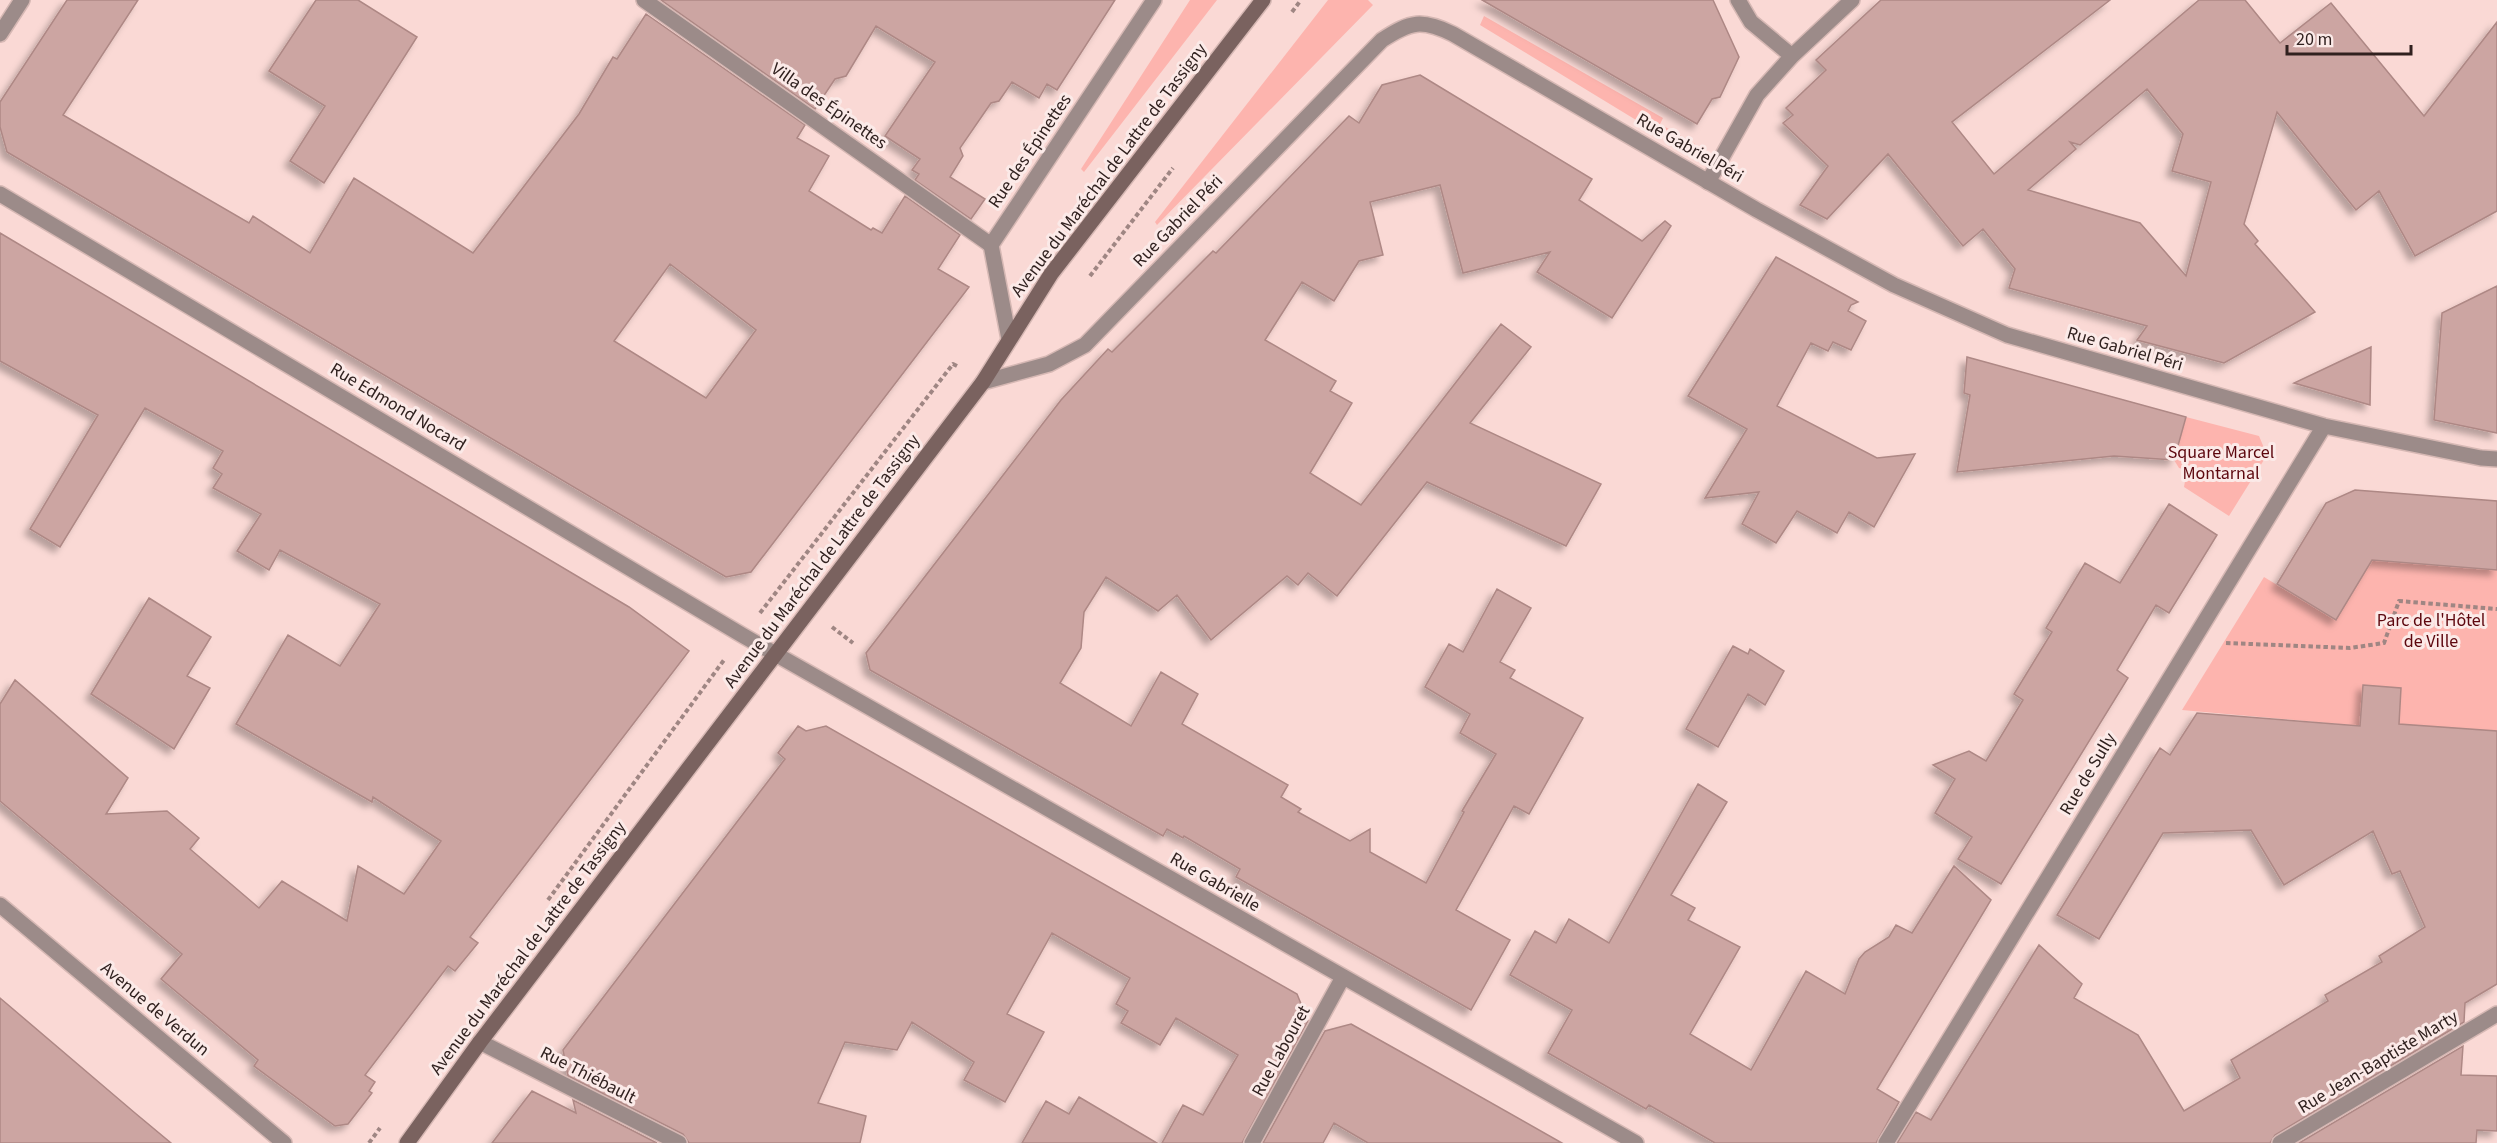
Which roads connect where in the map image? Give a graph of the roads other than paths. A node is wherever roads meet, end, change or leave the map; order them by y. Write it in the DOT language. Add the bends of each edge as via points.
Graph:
graph roads {
  1 [pos="22,0"];
  2 [pos="645,0"];
  3 [pos="1154,0"];
  4 [pos="1263,0"];
  5 [pos="1738,0"];
  6 [pos="1852,0"];
  7 [pos="0,34"];
  8 [pos="1792,56"];
  9 [pos="1708,182"];
  10 [pos="0,194"];
  11 [pos="991,245"];
  12 [pos="1009,339"];
  13 [pos="983,382"];
  14 [pos="2324,426"];
  15 [pos="2497,459"];
  16 [pos="776,655"];
  17 [pos="0,905"];
  18 [pos="1343,977"];
  19 [pos="2497,1014"];
  20 [pos="480,1042"];
  21 [pos="284,1143"];
  22 [pos="407,1143"];
  23 [pos="679,1143"];
  24 [pos="1252,1143"];
  25 [pos="1636,1143"];
  26 [pos="1886,1143"];
  27 [pos="2280,1143"];
  1 -- 7 [label="street"];
  2 -- 11 [label="street, Villa des Épinettes"];
  3 -- 11 [label="street, Rue des Épinettes"];
  4 -- 12 [label="main road, Avenue du Maréchal de Lattre de Tassigny" via="1051,274"];
  5 -- 8 [label="street" via="1751,22"];
  6 -- 8 [label="street"];
  8 -- 9 [label="street" via="1757,95"];
  9 -- 13 [label="street, Rue Gabriel Péri" via="1453,34 1436,25 1416,22 1382,40 1085,345 1049,364"];
  9 -- 14 [label="street, Rue Gabriel Péri" via="1914,295 2007,335"];
  10 -- 16 [label="street, Rue Edmond Nocard"];
  11 -- 12 [label="street"];
  12 -- 13 [label="main road, Avenue du Maréchal de Lattre de Tassigny"];
  13 -- 16 [label="main road, Avenue du Maréchal de Lattre de Tassigny"];
  14 -- 15 [label="street, Rue Gabriel Péri"];
  14 -- 26 [label="street, Rue de Sully"];
  16 -- 18 [label="street, Rue Gabrielle"];
  16 -- 20 [label="main road, Avenue du Maréchal de Lattre de Tassigny"];
  17 -- 21 [label="street, Avenue de Verdun"];
  18 -- 24 [label="street, Rue Labouret"];
  18 -- 25 [label="street, Rue Gabrielle"];
  19 -- 27 [label="street, Rue Jean-Baptiste Marty"];
  20 -- 22 [label="main road, Avenue du Maréchal de Lattre de Tassigny"];
  20 -- 23 [label="street, Rue Thiébault"];
}
